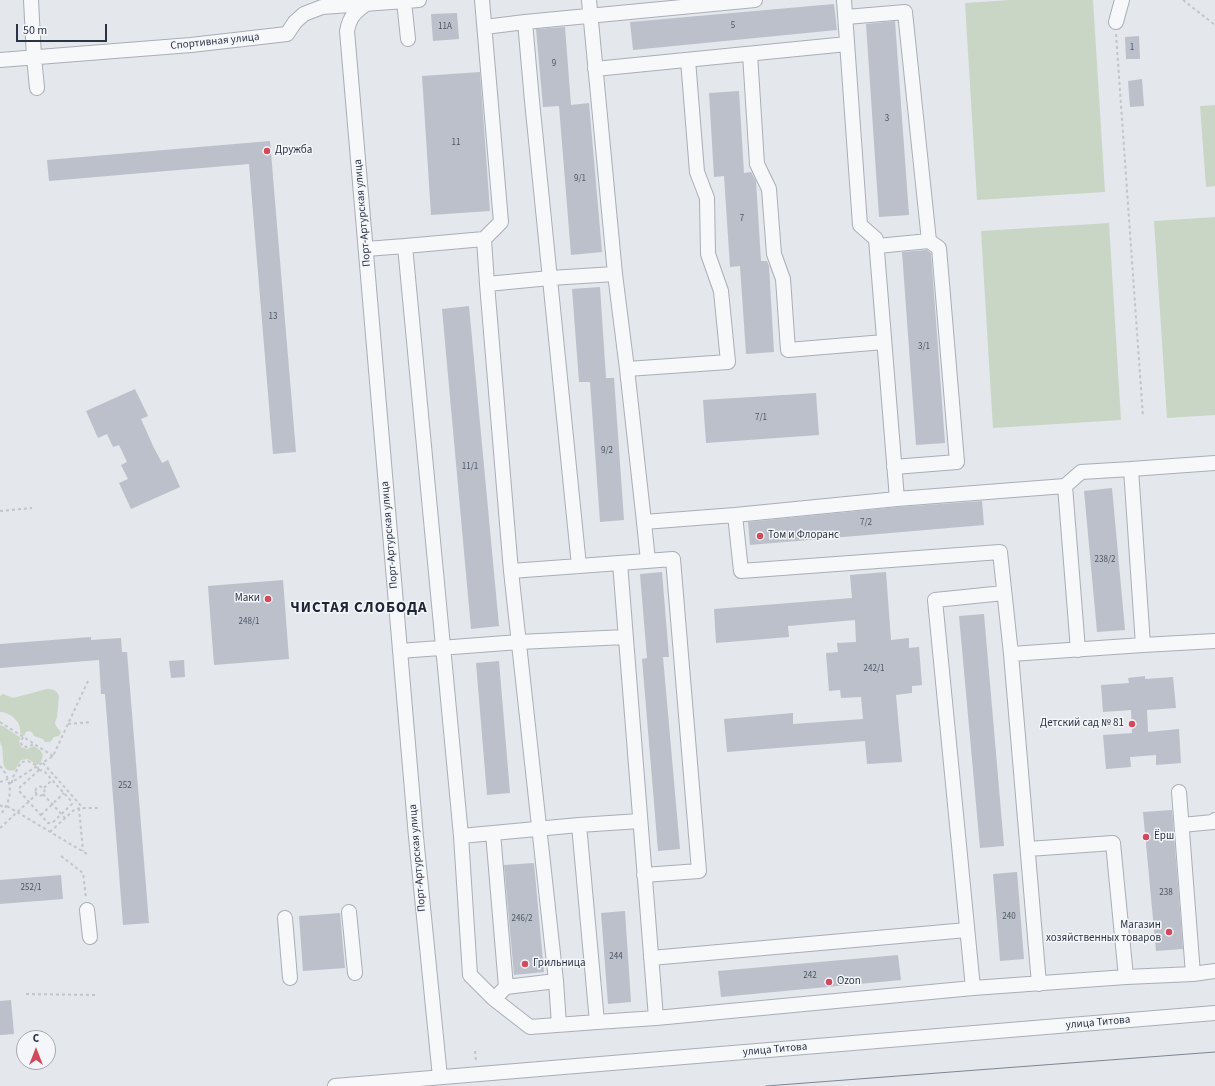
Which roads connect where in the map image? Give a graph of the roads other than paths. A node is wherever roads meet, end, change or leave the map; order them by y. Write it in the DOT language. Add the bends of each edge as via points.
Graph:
graph roads {
  1 [pos="31,0"];
  2 [pos="419,0"];
  3 [pos="482,0"];
  4 [pos="589,0"];
  5 [pos="755,0"];
  6 [pos="844,0"];
  7 [pos="1122,0"];
  8 [pos="404,1"];
  9 [pos="366,2"];
  10 [pos="590,16"];
  11 [pos="846,17"];
  12 [pos="525,22"];
  13 [pos="1116,22"];
  14 [pos="485,27"];
  15 [pos="408,39"];
  16 [pos="847,44"];
  17 [pos="750,54"];
  18 [pos="34,57"];
  19 [pos="0,60"];
  20 [pos="688,60"];
  21 [pos="595,69"];
  22 [pos="37,88"];
  23 [pos="484,239"];
  24 [pos="929,241"];
  25 [pos="405,246"];
  26 [pos="877,246"];
  27 [pos="366,249"];
  28 [pos="615,274"];
  29 [pos="550,278"];
  30 [pos="487,284"];
  31 [pos="884,342"];
  32 [pos="627,369"];
  33 [pos="1215,463"];
  34 [pos="894,467"];
  35 [pos="1131,469"];
  36 [pos="1065,486"];
  37 [pos="897,499"];
  38 [pos="735,515"];
  39 [pos="644,522"];
  40 [pos="648,561"];
  41 [pos="620,563"];
  42 [pos="579,566"];
  43 [pos="511,571"];
  44 [pos="1004,593"];
  45 [pos="625,636"];
  46 [pos="1215,641"];
  47 [pos="519,642"];
  48 [pos="1143,645"];
  49 [pos="443,648"];
  50 [pos="1078,650"];
  51 [pos="400,651"];
  52 [pos="1012,654"];
  53 [pos="1179,792"];
  54 [pos="1215,820"];
  55 [pos="640,821"];
  56 [pos="578,825"];
  57 [pos="1182,825"];
  58 [pos="538,828"];
  59 [pos="493,833"];
  60 [pos="461,836"];
  61 [pos="1028,849"];
  62 [pos="644,875"];
  63 [pos="87,910"];
  64 [pos="350,912"];
  65 [pos="285,918"];
  66 [pos="967,930"];
  67 [pos="90,937"];
  68 [pos="651,958"];
  69 [pos="1215,971"];
  70 [pos="355,973"];
  71 [pos="1193,974"];
  72 [pos="1126,977"];
  73 [pos="290,978"];
  74 [pos="556,982"];
  75 [pos="1040,984"];
  76 [pos="506,987"];
  77 [pos="973,988"];
  78 [pos="494,999"];
  79 [pos="1215,1013"];
  80 [pos="656,1018"];
  81 [pos="597,1022"];
  82 [pos="559,1025"];
  83 [pos="440,1078"];
  84 [pos="426,1082"];
  85 [pos="335,1086"];
  1 -- 18 [label="street"];
  2 -- 8 [label="street, Спортивная улица"];
  3 -- 14 [label="street"];
  4 -- 10 [label="street"];
  5 -- 10 [label="street"];
  6 -- 11 [label="street"];
  7 -- 13 [label="street"];
  8 -- 9 [label="street, Спортивная улица"];
  8 -- 15 [label="street"];
  9 -- 18 [label="street, Спортивная улица" via="322,7 304,14 287,34 192,45"];
  9 -- 27 [label="street, Порт-Артурская улица" via="349,21 347,31"];
  10 -- 12 [label="street"];
  10 -- 21 [label="street"];
  11 -- 16 [label="street"];
  11 -- 24 [label="street" via="905,12"];
  12 -- 14 [label="street"];
  12 -- 29 [label="street"];
  14 -- 23 [label="street" via="501,222"];
  16 -- 17 [label="street"];
  16 -- 26 [label="street" via="860,225 876,239"];
  17 -- 20 [label="street"];
  17 -- 31 [label="street" via="757,164 769,189 774,254 783,279 788,350"];
  18 -- 19 [label="street, Спортивная улица"];
  18 -- 22 [label="street"];
  20 -- 21 [label="street"];
  20 -- 32 [label="street" via="697,172 707,198 708,254 721,291 728,362"];
  21 -- 28 [label="street"];
  23 -- 25 [label="street"];
  23 -- 30 [label="street"];
  24 -- 26 [label="street"];
  24 -- 34 [label="street" via="939,248 957,462"];
  25 -- 27 [label="street"];
  25 -- 49 [label="street"];
  26 -- 31 [label="street"];
  27 -- 51 [label="street, Порт-Артурская улица"];
  28 -- 29 [label="street"];
  28 -- 32 [label="street"];
  29 -- 30 [label="street"];
  29 -- 42 [label="street"];
  30 -- 43 [label="street"];
  31 -- 34 [label="street"];
  32 -- 39 [label="street"];
  33 -- 35 [label="street"];
  34 -- 37 [label="street"];
  35 -- 36 [label="street" via="1081,472"];
  35 -- 48 [label="street"];
  36 -- 37 [label="street"];
  36 -- 50 [label="street"];
  37 -- 38 [label="street"];
  38 -- 39 [label="street"];
  38 -- 44 [label="street" via="741,571 1000,552"];
  39 -- 40 [label="street"];
  40 -- 41 [label="street"];
  40 -- 62 [label="street" via="673,559 699,871"];
  41 -- 42 [label="street"];
  41 -- 45 [label="street"];
  42 -- 43 [label="street"];
  43 -- 47 [label="street"];
  44 -- 52 [label="street"];
  44 -- 66 [label="street" via="935,600"];
  45 -- 47 [label="street"];
  45 -- 55 [label="street"];
  46 -- 48 [label="street"];
  47 -- 49 [label="street"];
  47 -- 58 [label="street"];
  48 -- 50 [label="street"];
  49 -- 51 [label="street"];
  49 -- 60 [label="street"];
  50 -- 52 [label="street"];
  51 -- 83 [label="street, Порт-Артурская улица"];
  52 -- 61 [label="street"];
  53 -- 57 [label="street"];
  54 -- 57 [label="street"];
  55 -- 56 [label="street"];
  55 -- 62 [label="street"];
  56 -- 58 [label="street"];
  56 -- 81 [label="street"];
  57 -- 71 [label="street"];
  58 -- 59 [label="street"];
  58 -- 74 [label="street"];
  59 -- 60 [label="street"];
  59 -- 76 [label="street"];
  60 -- 78 [label="street" via="470,975"];
  61 -- 72 [label="street" via="1113,843"];
  61 -- 75 [label="street"];
  62 -- 68 [label="street"];
  63 -- 67 [label="street"];
  64 -- 70 [label="street"];
  65 -- 73 [label="street"];
  66 -- 68 [label="street"];
  66 -- 77 [label="street"];
  68 -- 80 [label="street"];
  69 -- 71 [label="street"];
  71 -- 72 [label="street"];
  72 -- 75 [label="street"];
  74 -- 76 [label="street"];
  74 -- 82 [label="street"];
  75 -- 77 [label="street"];
  76 -- 78 [label="street"];
  77 -- 80 [label="street"];
  78 -- 82 [label="street" via="530,1028"];
  79 -- 83 [label="street, улица Титова"];
  80 -- 81 [label="street"];
  81 -- 82 [label="street"];
  83 -- 84 [label="street, улица Титова"];
  84 -- 85 [label="street, улица Титова"];
}
